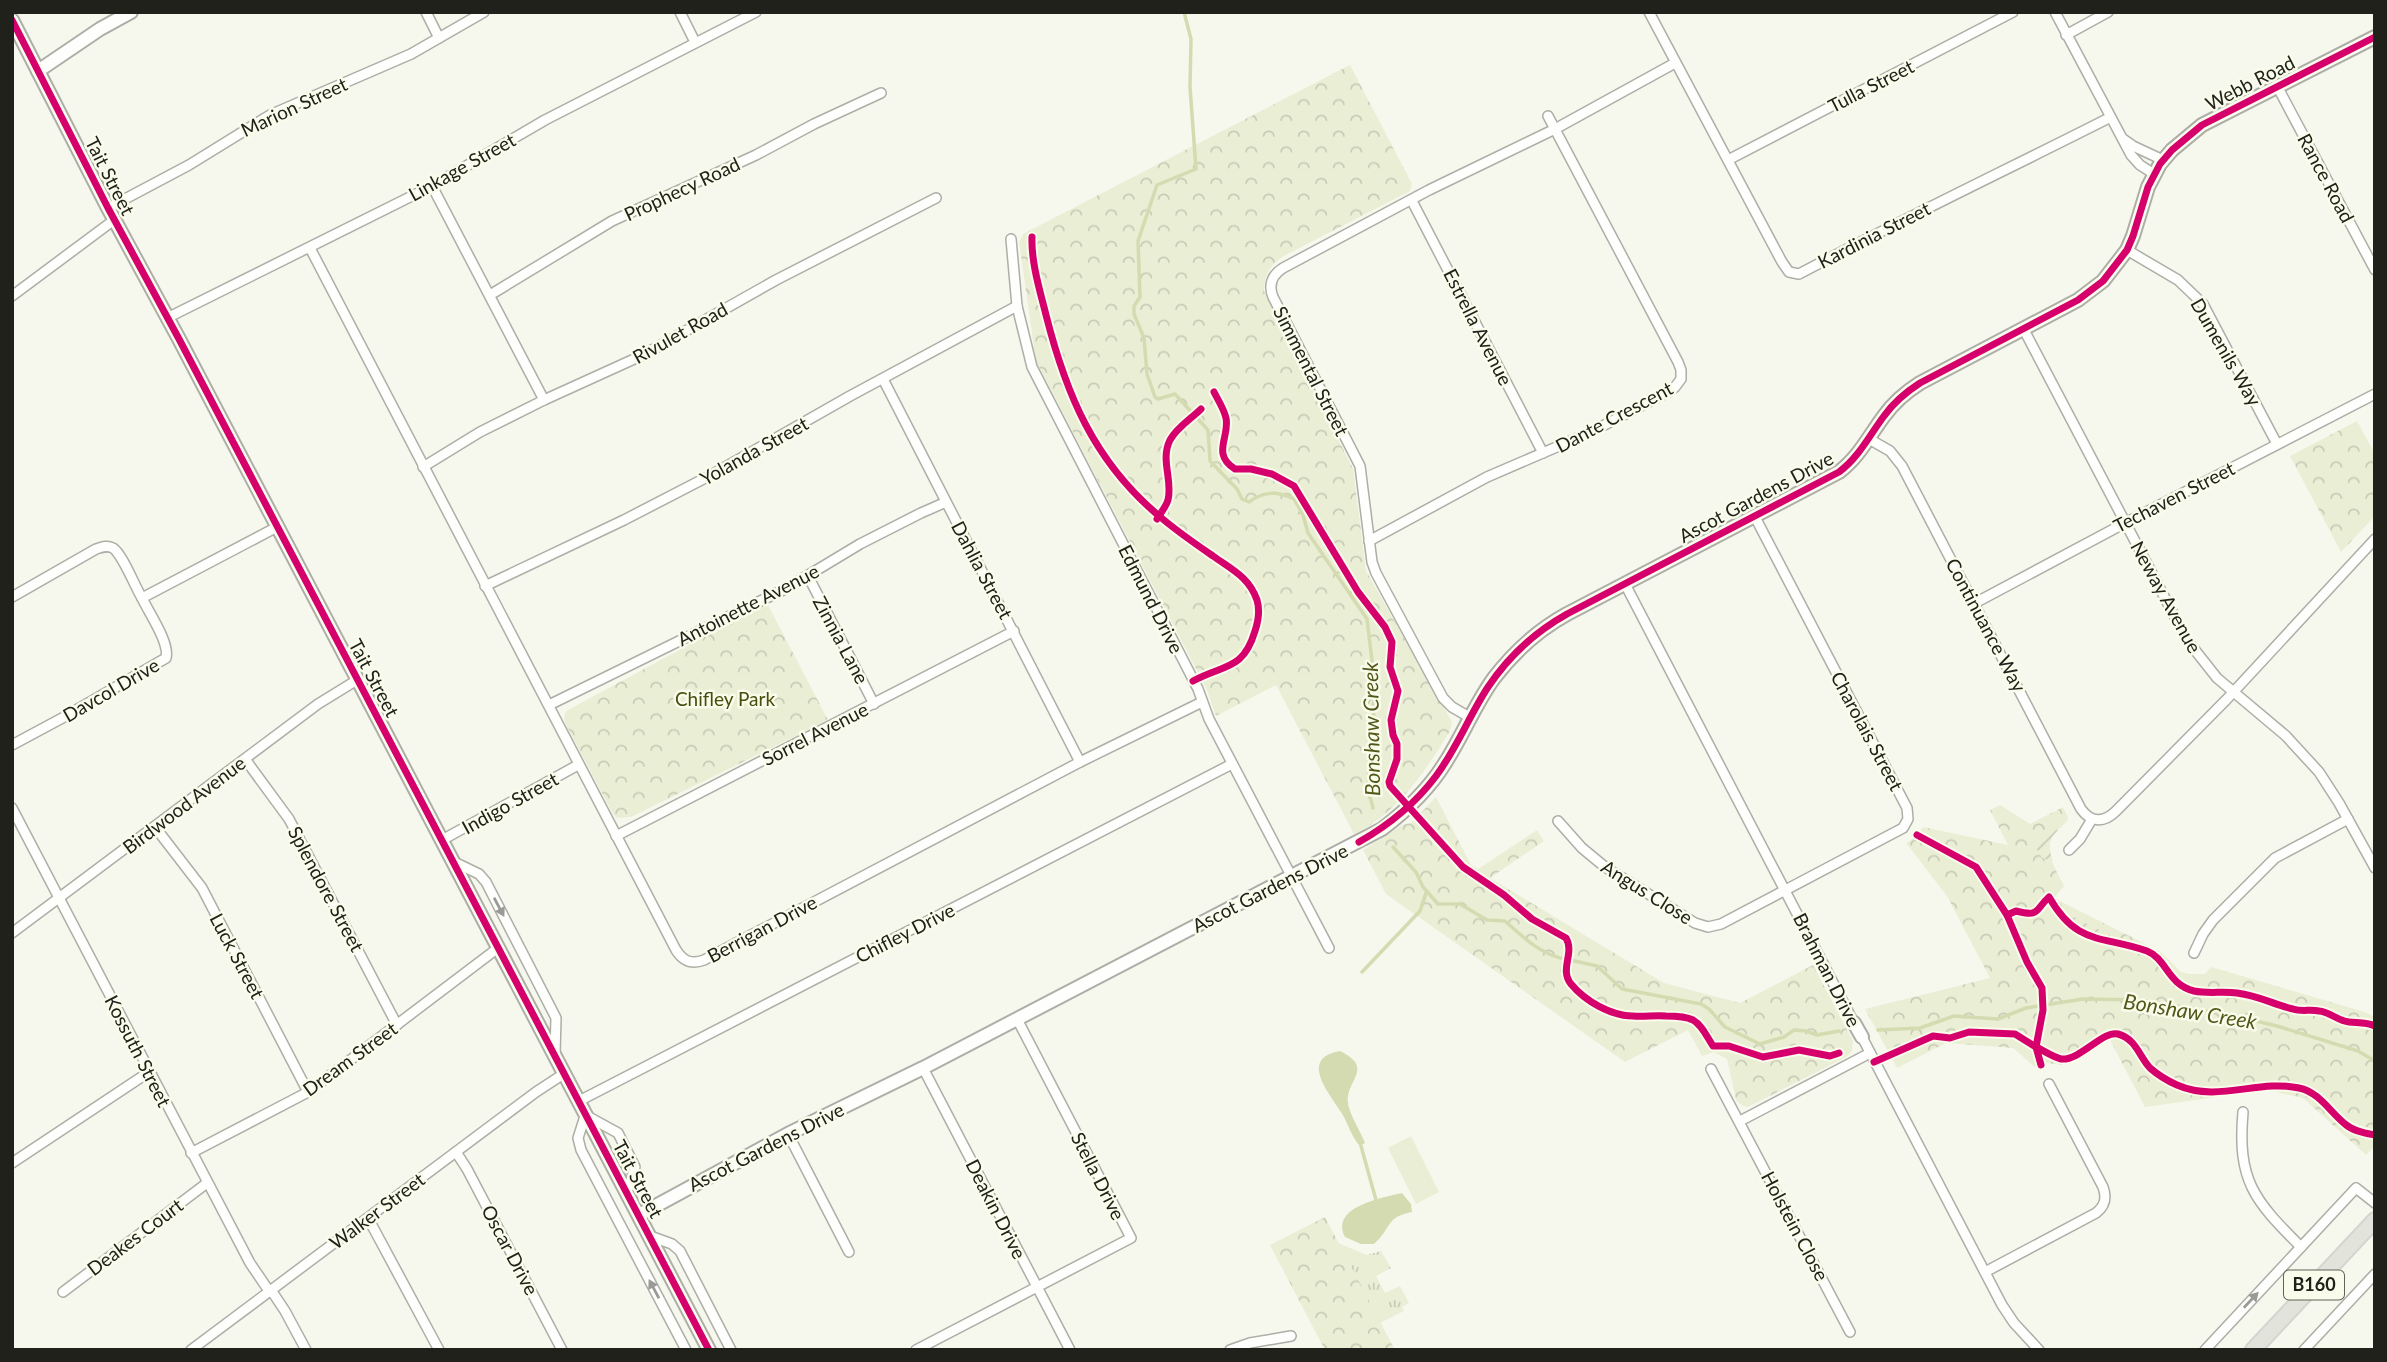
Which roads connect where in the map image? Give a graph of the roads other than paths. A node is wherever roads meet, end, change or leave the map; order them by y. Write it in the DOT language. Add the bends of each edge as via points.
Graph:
graph roads {
  1 [pos="131,12"];
  2 [pos="426,12"];
  3 [pos="484,12"];
  4 [pos="680,12"];
  5 [pos="756,12"];
  6 [pos="1649,12"];
  7 [pos="2013,12"];
  8 [pos="2055,12"];
  9 [pos="2108,12"];
  10 [pos="12,20"];
  11 [pos="2066,35"];
  12 [pos="2375,37"];
  13 [pos="439,38"];
  14 [pos="695,42"];
  15 [pos="1675,63"];
  16 [pos="37,71"];
  17 [pos="2277,86"];
  18 [pos="881,93"];
  19 [pos="1548,116"];
  20 [pos="2109,118"];
  21 [pos="1555,129"];
  22 [pos="2120,135"];
  23 [pos="1728,160"];
  24 [pos="2163,160"];
  25 [pos="2154,174"];
  26 [pos="432,186"];
  27 [pos="936,198"];
  28 [pos="1412,201"];
  29 [pos="111,214"];
  30 [pos="1011,239"];
  31 [pos="310,248"];
  32 [pos="2127,250"];
  33 [pos="2375,270"];
  34 [pos="12,296"];
  35 [pos="490,296"];
  36 [pos="1017,306"];
  37 [pos="167,318"];
  38 [pos="2023,328"];
  39 [pos="883,379"];
  40 [pos="2375,394"];
  41 [pos="544,400"];
  42 [pos="1869,439"];
  43 [pos="2277,444"];
  44 [pos="1543,453"];
  45 [pos="424,467"];
  46 [pos="946,502"];
  47 [pos="1755,517"];
  48 [pos="2125,523"];
  49 [pos="277,527"];
  50 [pos="2375,539"];
  51 [pos="1369,541"];
  52 [pos="808,576"];
  53 [pos="1625,584"];
  54 [pos="485,586"];
  55 [pos="12,597"];
  56 [pos="142,598"];
  57 [pos="1975,603"];
  58 [pos="1014,631"];
  59 [pos="357,680"];
  60 [pos="2232,693"];
  61 [pos="1202,702"];
  62 [pos="874,704"];
  63 [pos="549,705"];
  64 [pos="1471,718"];
  65 [pos="12,745"];
  66 [pos="245,759"];
  67 [pos="1080,762"];
  68 [pos="1232,764"];
  69 [pos="579,765"];
  70 [pos="12,808"];
  71 [pos="2092,819"];
  72 [pos="2348,819"];
  73 [pos="1558,821"];
  74 [pos="155,827"];
  75 [pos="616,836"];
  76 [pos="442,840"];
  77 [pos="2069,850"];
  78 [pos="453,861"];
  79 [pos="2375,868"];
  80 [pos="1291,877"];
  81 [pos="1785,891"];
  82 [pos="58,897"];
  83 [pos="12,933"];
  84 [pos="498,948"];
  85 [pos="1328,948"];
  86 [pos="2194,953"];
  87 [pos="1017,1019"];
  88 [pos="1854,1023"];
  89 [pos="397,1025"];
  90 [pos="1861,1037"];
  91 [pos="1870,1053"];
  92 [pos="555,1056"];
  93 [pos="923,1068"];
  94 [pos="1712,1069"];
  95 [pos="149,1072"];
  96 [pos="565,1073"];
  97 [pos="2049,1084"];
  98 [pos="309,1092"];
  99 [pos="584,1110"];
  100 [pos="2243,1112"];
  101 [pos="1740,1121"];
  102 [pos="788,1134"];
  103 [pos="456,1152"];
  104 [pos="191,1153"];
  105 [pos="12,1163"];
  106 [pos="207,1183"];
  107 [pos="627,1192"];
  108 [pos="2375,1203"];
  109 [pos="639,1215"];
  110 [pos="368,1218"];
  111 [pos="2375,1220"];
  112 [pos="650,1236"];
  113 [pos="2301,1247"];
  114 [pos="849,1252"];
  115 [pos="1985,1272"];
  116 [pos="2375,1274"];
  117 [pos="1037,1288"];
  118 [pos="270,1291"];
  119 [pos="63,1292"];
  120 [pos="1850,1332"];
  121 [pos="1290,1336"];
  122 [pos="191,1350"];
  123 [pos="306,1350"];
  124 [pos="439,1350"];
  125 [pos="562,1350"];
  126 [pos="686,1350"];
  127 [pos="709,1350"];
  128 [pos="732,1350"];
  129 [pos="916,1350"];
  130 [pos="1070,1350"];
  131 [pos="1230,1350"];
  132 [pos="2039,1350"];
  133 [pos="2205,1350"];
  134 [pos="2253,1350"];
  135 [pos="2304,1350"];
  1 -- 16 [label="street"];
  2 -- 13 [label="street"];
  3 -- 13 [label="street, Marion Street"];
  4 -- 14 [label="street"];
  5 -- 14 [label="street, Linkage Street"];
  6 -- 15 [label="street, Kardinia Street"];
  7 -- 23 [label="street, Tulla Street"];
  8 -- 11 [label="street"];
  9 -- 11 [label="street"];
  10 -- 16 [label="street, Tait Street"];
  11 -- 20 [label="street"];
  12 -- 17 [label="street, Webb Road"];
  13 -- 29 [label="street, Marion Street" via="270,115"];
  14 -- 26 [label="street, Linkage Street" via="545,120"];
  15 -- 21 [label="street, Simmental Street"];
  15 -- 23 [label="street, Kardinia Street"];
  16 -- 29 [label="street, Tait Street"];
  17 -- 24 [label="street, Webb Road" via="2202,125"];
  17 -- 33 [label="street, Rance Road"];
  18 -- 35 [label="street, Prophecy Road" via="612,221"];
  19 -- 21 [label="street"];
  20 -- 22 [label="street"];
  20 -- 23 [label="street, Kardinia Street" via="1799,274 1789,272 1782,262"];
  21 -- 28 [label="street, Simmental Street" via="1427,185"];
  21 -- 44 [label="street, Dante Crescent" via="1682,376 1668,392"];
  22 -- 24 [label="street"];
  22 -- 25 [label="street" via="2134,159"];
  24 -- 25 [label="street, Webb Road"];
  25 -- 32 [label="street, Ascot Gardens Drive"];
  26 -- 31 [label="street, Linkage Street"];
  26 -- 35 [label="street"];
  27 -- 41 [label="street, Rivulet Road" via="643,355"];
  28 -- 44 [label="street, Estrella Avenue"];
  28 -- 51 [label="street, Simmental Street" via="1283,268 1271,284 1273,297 1360,466"];
  29 -- 34 [label="street, Marion Street"];
  29 -- 37 [label="street, Tait Street"];
  30 -- 36 [label="street, Edmund Drive"];
  31 -- 37 [label="street, Linkage Street"];
  31 -- 45 [label="street, Berrigan Drive"];
  32 -- 38 [label="street, Ascot Gardens Drive" via="2090,292"];
  32 -- 43 [label="street, Dumenils Way" via="2178,280 2203,304"];
  35 -- 41 [label="street"];
  36 -- 39 [label="street, Yolanda Street"];
  36 -- 61 [label="street, Edmund Drive" via="1031,368"];
  37 -- 49 [label="street, Tait Street"];
  38 -- 42 [label="street, Ascot Gardens Drive" via="1906,393"];
  38 -- 48 [label="street, Neway Avenue"];
  39 -- 46 [label="street, Dahlia Street"];
  39 -- 54 [label="street, Yolanda Street" via="713,474"];
  40 -- 43 [label="street, Techaven Street"];
  41 -- 45 [label="street, Rivulet Road"];
  42 -- 47 [label="street, Ascot Gardens Drive" via="1835,474"];
  42 -- 57 [label="street, Continuance Way" via="1893,454 1902,466"];
  43 -- 48 [label="street, Techaven Street"];
  44 -- 51 [label="street, Dante Crescent" via="1443,499"];
  45 -- 54 [label="street, Berrigan Drive"];
  46 -- 52 [label="street, Antoinette Avenue" via="860,544"];
  46 -- 58 [label="street, Dahlia Street"];
  47 -- 53 [label="street, Ascot Gardens Drive"];
  47 -- 81 [label="street, Charolais Street" via="1908,811 1907,822 1899,831"];
  48 -- 57 [label="street, Techaven Street"];
  48 -- 60 [label="street, Neway Avenue" via="2186,640"];
  49 -- 56 [label="street"];
  49 -- 59 [label="street, Tait Street"];
  50 -- 60 [label="street"];
  51 -- 64 [label="street, Simmental Street" via="1376,573 1443,698"];
  52 -- 62 [label="street, Zinnia Lane"];
  52 -- 63 [label="street, Antoinette Avenue"];
  53 -- 64 [label="street, Ascot Gardens Drive" via="1531,639 1494,678"];
  53 -- 81 [label="street, Brahman Drive"];
  54 -- 63 [label="street, Berrigan Drive"];
  55 -- 56 [label="street" via="105,546 118,555"];
  56 -- 65 [label="street, Davcol Drive" via="165,645 166,658"];
  57 -- 71 [label="street, Continuance Way" via="2081,808"];
  58 -- 62 [label="street, Sorrel Avenue"];
  58 -- 67 [label="street, Dahlia Street"];
  59 -- 66 [label="street, Birdwood Avenue"];
  59 -- 76 [label="street, Tait Street"];
  60 -- 71 [label="street" via="2112,815"];
  60 -- 72 [label="street, Neway Avenue" via="2298,747"];
  61 -- 67 [label="street, Berrigan Drive"];
  61 -- 68 [label="street, Edmund Drive"];
  62 -- 75 [label="street, Sorrel Avenue"];
  63 -- 69 [label="street, Berrigan Drive"];
  64 -- 80 [label="street, Ascot Gardens Drive" via="1436,776 1402,813 1373,834"];
  66 -- 74 [label="street, Birdwood Avenue"];
  66 -- 89 [label="street, Splendore Street" via="289,819"];
  67 -- 75 [label="street, Berrigan Drive" via="696,962 678,953"];
  68 -- 80 [label="street, Edmund Drive"];
  68 -- 99 [label="street, Chifley Drive"];
  69 -- 75 [label="street, Berrigan Drive"];
  69 -- 76 [label="street, Indigo Street"];
  70 -- 82 [label="street, Kossuth Street"];
  71 -- 77 [label="street"];
  72 -- 79 [label="street, Neway Avenue"];
  72 -- 86 [label="street" via="2275,858 2213,920"];
  73 -- 81 [label="street, Angus Close" via="1605,867 1704,926 1718,925"];
  74 -- 82 [label="street, Birdwood Avenue"];
  74 -- 98 [label="street, Luck Street" via="202,888"];
  76 -- 78 [label="street, Tait Street"];
  78 -- 84 [label="street, Tait Street"];
  78 -- 92 [label="street, one-way" via="486,882 556,1018"];
  80 -- 85 [label="street, Edmund Drive"];
  80 -- 87 [label="street, Ascot Gardens Drive"];
  81 -- 88 [label="street, Brahman Drive"];
  82 -- 83 [label="street, Birdwood Avenue"];
  82 -- 95 [label="street, Kossuth Street"];
  84 -- 89 [label="street, Dream Street"];
  84 -- 92 [label="street, Tait Street"];
  87 -- 93 [label="street, Ascot Gardens Drive"];
  87 -- 117 [label="street, Stella Drive" via="1131,1238"];
  88 -- 90 [label="street, Brahman Drive"];
  89 -- 98 [label="street, Dream Street"];
  90 -- 91 [label="street, Brahman Drive"];
  91 -- 101 [label="street"];
  91 -- 115 [label="street, Brahman Drive"];
  92 -- 96 [label="street, Tait Street"];
  93 -- 102 [label="street, Ascot Gardens Drive"];
  93 -- 117 [label="street, Deakin Drive"];
  94 -- 101 [label="street, Holstein Close"];
  95 -- 104 [label="street, Kossuth Street"];
  95 -- 105 [label="street"];
  96 -- 99 [label="street, Tait Street"];
  96 -- 103 [label="street, Walker Street"];
  97 -- 115 [label="street" via="2103,1187 2104,1203 2096,1213"];
  98 -- 104 [label="street, Dream Street"];
  99 -- 107 [label="street, Tait Street"];
  99 -- 107 [label="street" via="620,1136 635,1167"];
  126 -- 99 [label="street, one-way" via="581,1150 578,1138"];
  100 -- 113 [label="street" via="2241,1152 2250,1184 2267,1212"];
  101 -- 120 [label="street, Holstein Close"];
  102 -- 109 [label="street, Ascot Gardens Drive"];
  102 -- 114 [label="street"];
  103 -- 110 [label="street, Walker Street"];
  103 -- 125 [label="street, Oscar Drive"];
  104 -- 106 [label="street, Kossuth Street"];
  106 -- 118 [label="street, Kossuth Street"];
  106 -- 119 [label="street, Deakes Court"];
  107 -- 109 [label="street, Tait Street"];
  108 -- 113 [label="street" via="2357,1188"];
  109 -- 112 [label="street, Tait Street"];
  110 -- 118 [label="street, Walker Street"];
  110 -- 124 [label="street"];
  111 -- 134 [label="main road, B160"];
  112 -- 127 [label="street, Tait Street"];
  112 -- 128 [label="street" via="679,1249"];
  133 -- 113 [label="street, one-way"];
  115 -- 132 [label="street, Brahman Drive" via="2014,1323"];
  116 -- 135 [label="street"];
  117 -- 129 [label="street"];
  117 -- 130 [label="street, Deakin Drive"];
  118 -- 122 [label="street, Walker Street"];
  118 -- 123 [label="street, Kossuth Street"];
  121 -- 131 [label="street"];
}
